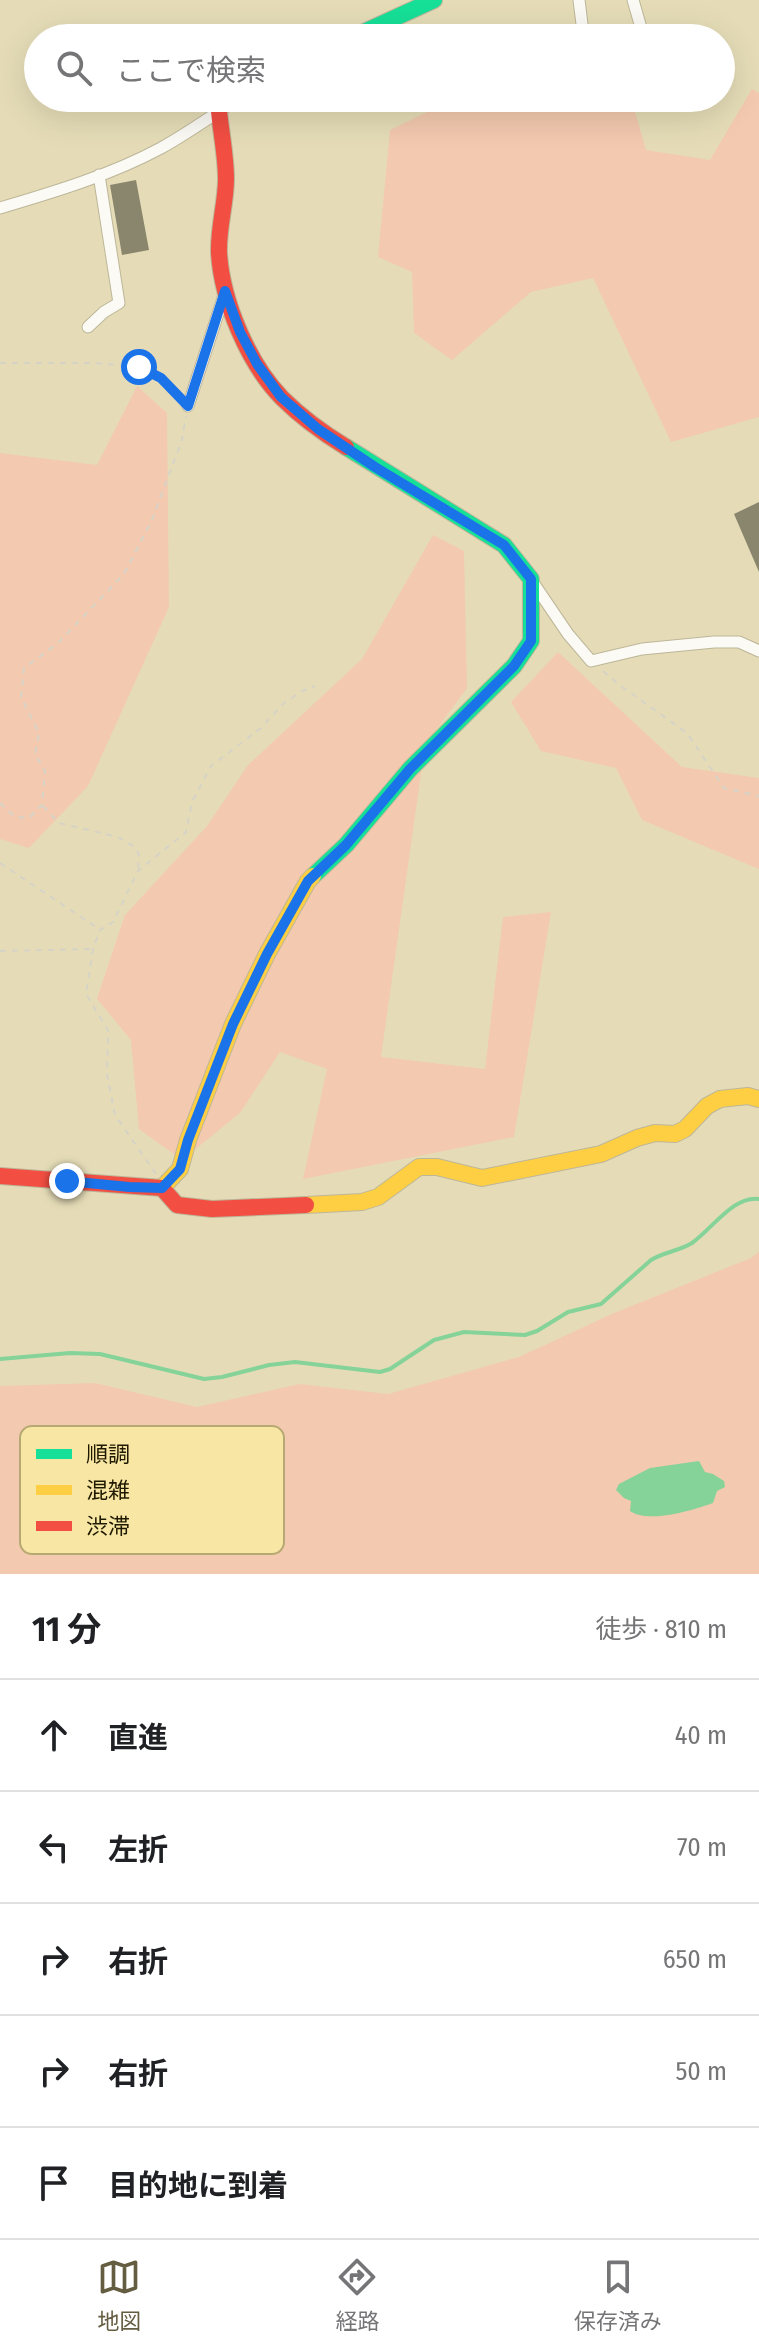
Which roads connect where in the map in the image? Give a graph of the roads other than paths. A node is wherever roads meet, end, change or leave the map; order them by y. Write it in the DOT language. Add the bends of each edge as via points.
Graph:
graph roads {
  1 [pos="434,0"];
  2 [pos="579,0"];
  3 [pos="633,0"];
  4 [pos="385,24"];
  5 [pos="582,24"];
  6 [pos="640,24"];
  7 [pos="217,112"];
  8 [pos="219,112"];
  9 [pos="99,175"];
  10 [pos="0,208"];
  11 [pos="225,291"];
  12 [pos="88,327"];
  13 [pos="188,406"];
  14 [pos="531,579"];
  15 [pos="759,651"];
  16 [pos="759,1099"];
  17 [pos="0,1176"];
  18 [pos="163,1186"];
  1 -- 4 [label="street"];
  2 -- 5 [label="street"];
  3 -- 6 [label="street"];
  7 -- 9 [label="street" via="161,148"];
  8 -- 11 [label="street" via="226,179 219,251"];
  9 -- 10 [label="street"];
  9 -- 12 [label="street" via="119,303"];
  11 -- 13 [label="street"];
  11 -- 14 [label="street" via="240,332 281,397 375,467 504,545"];
  14 -- 15 [label="street" via="591,661 642,649 714,642 739,642"];
  14 -- 18 [label="street" via="531,641 514,666 308,881 233,1024 180,1169"];
  16 -- 18 [label="street" via="720,1099 675,1134 655,1133 601,1154 535,1168 482,1178 419,1167 378,1197 362,1202 212,1209 177,1205"];
  17 -- 18 [label="street"];
}
